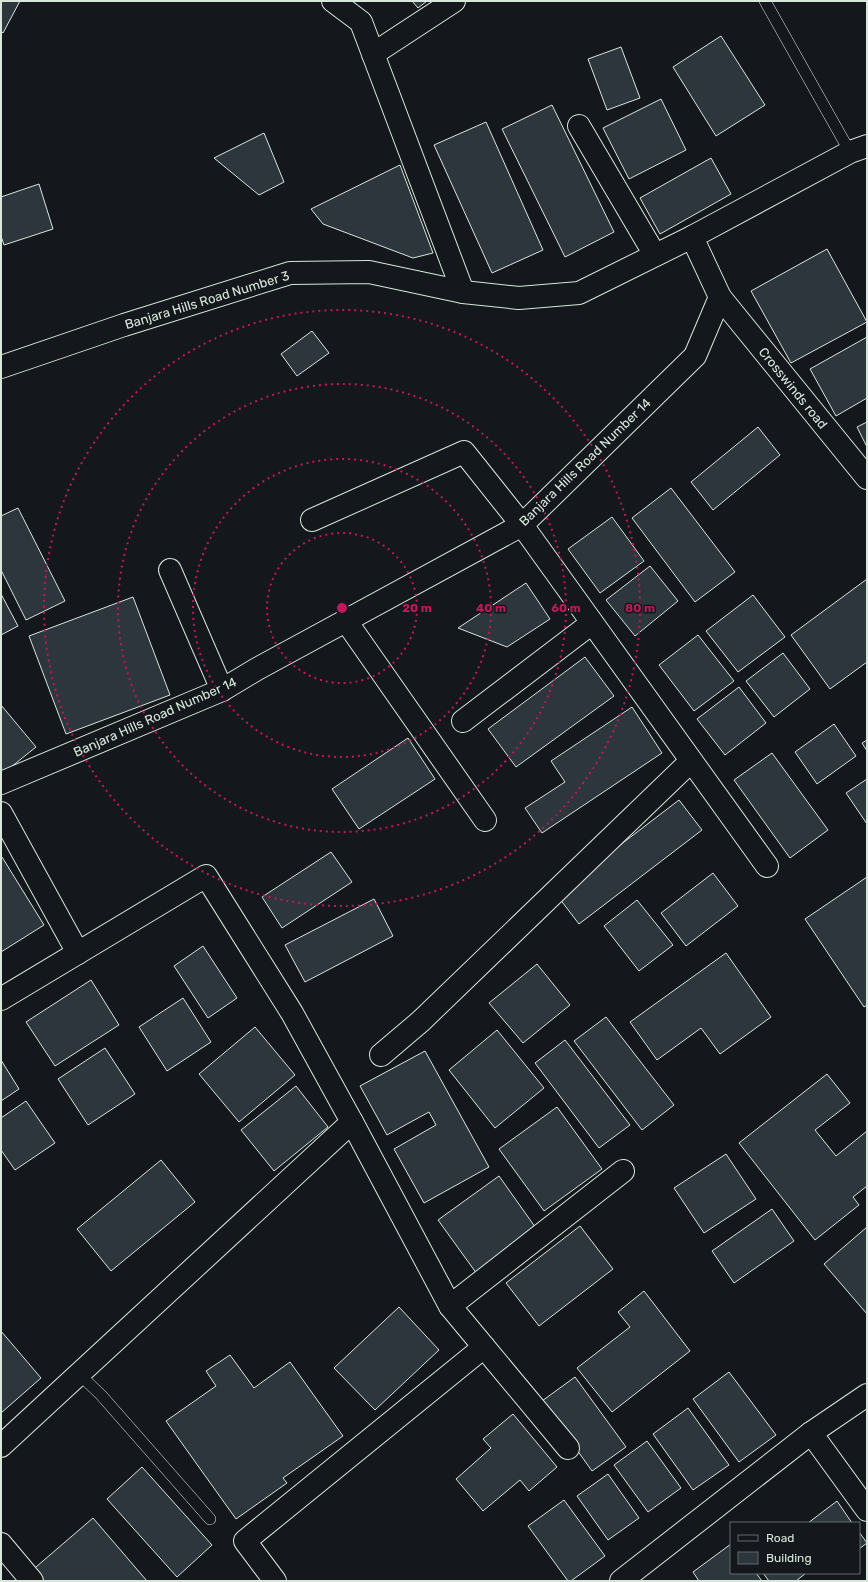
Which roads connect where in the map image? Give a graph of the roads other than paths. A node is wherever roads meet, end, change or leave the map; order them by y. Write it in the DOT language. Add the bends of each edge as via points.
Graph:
graph roads {
  1 [pos="333,1"];
  2 [pos="454,1"];
  3 [pos="765,1"];
  4 [pos="373,54"];
  5 [pos="579,126"];
  6 [pos="858,149"];
  7 [pos="692,237"];
  8 [pos="655,255"];
  9 [pos="463,292"];
  10 [pos="720,297"];
  11 [pos="1,368"];
  12 [pos="867,478"];
  13 [pos="312,520"];
  14 [pos="522,525"];
  15 [pos="170,570"];
  16 [pos="346,621"];
  17 [pos="592,623"];
  18 [pos="222,690"];
  19 [pos="463,722"];
  20 [pos="691,761"];
  21 [pos="1,782"];
  22 [pos="1,813"];
  23 [pos="485,820"];
  24 [pos="767,866"];
  25 [pos="78,953"];
  26 [pos="1,999"];
  27 [pos="381,1055"];
  28 [pos="352,1122"];
  29 [pos="623,1171"];
  30 [pos="450,1306"];
  31 [pos="484,1347"];
  32 [pos="79,1374"];
  33 [pos="867,1395"];
  34 [pos="811,1433"];
  35 [pos="1,1446"];
  36 [pos="568,1448"];
  37 [pos="867,1510"];
  38 [pos="210,1519"];
  39 [pos="1,1544"];
  40 [pos="32,1581"];
  41 [pos="275,1581"];
  42 [pos="621,1581"];
  1 -- 4 [label="street" via="362,22"];
  2 -- 4 [label="street"];
  3 -- 6 [label="lane"];
  4 -- 9 [label="street"];
  5 -- 8 [label="street"];
  6 -- 7 [label="street"];
  7 -- 8 [label="street, Banjara Hills Road Number 3"];
  7 -- 10 [label="street"];
  8 -- 9 [label="street, Banjara Hills Road Number 3" via="579,293 519,298"];
  9 -- 11 [label="street, Banjara Hills Road Number 3" via="369,272 290,273 124,325"];
  10 -- 12 [label="street, Crosswinds road"];
  10 -- 14 [label="street, Banjara Hills Road Number 14" via="695,356"];
  13 -- 14 [label="street" via="464,452"];
  14 -- 16 [label="street, Banjara Hills Road Number 14"];
  14 -- 17 [label="street"];
  15 -- 18 [label="street"];
  16 -- 18 [label="street, Banjara Hills Road Number 14"];
  16 -- 23 [label="street"];
  17 -- 19 [label="street"];
  17 -- 20 [label="street"];
  18 -- 21 [label="street, Banjara Hills Road Number 14"];
  20 -- 24 [label="street"];
  20 -- 27 [label="street" via="421,1021"];
  22 -- 25 [label="street"];
  25 -- 26 [label="street"];
  25 -- 28 [label="street" via="206,876 292,1013"];
  28 -- 30 [label="street"];
  28 -- 32 [label="street"];
  29 -- 30 [label="street"];
  30 -- 31 [label="street"];
  31 -- 36 [label="street"];
  31 -- 41 [label="street" via="245,1541"];
  32 -- 35 [label="street"];
  32 -- 38 [label="lane" via="101,1395"];
  33 -- 34 [label="street"];
  34 -- 37 [label="street"];
  34 -- 42 [label="street"];
  39 -- 40 [label="street"];
}
